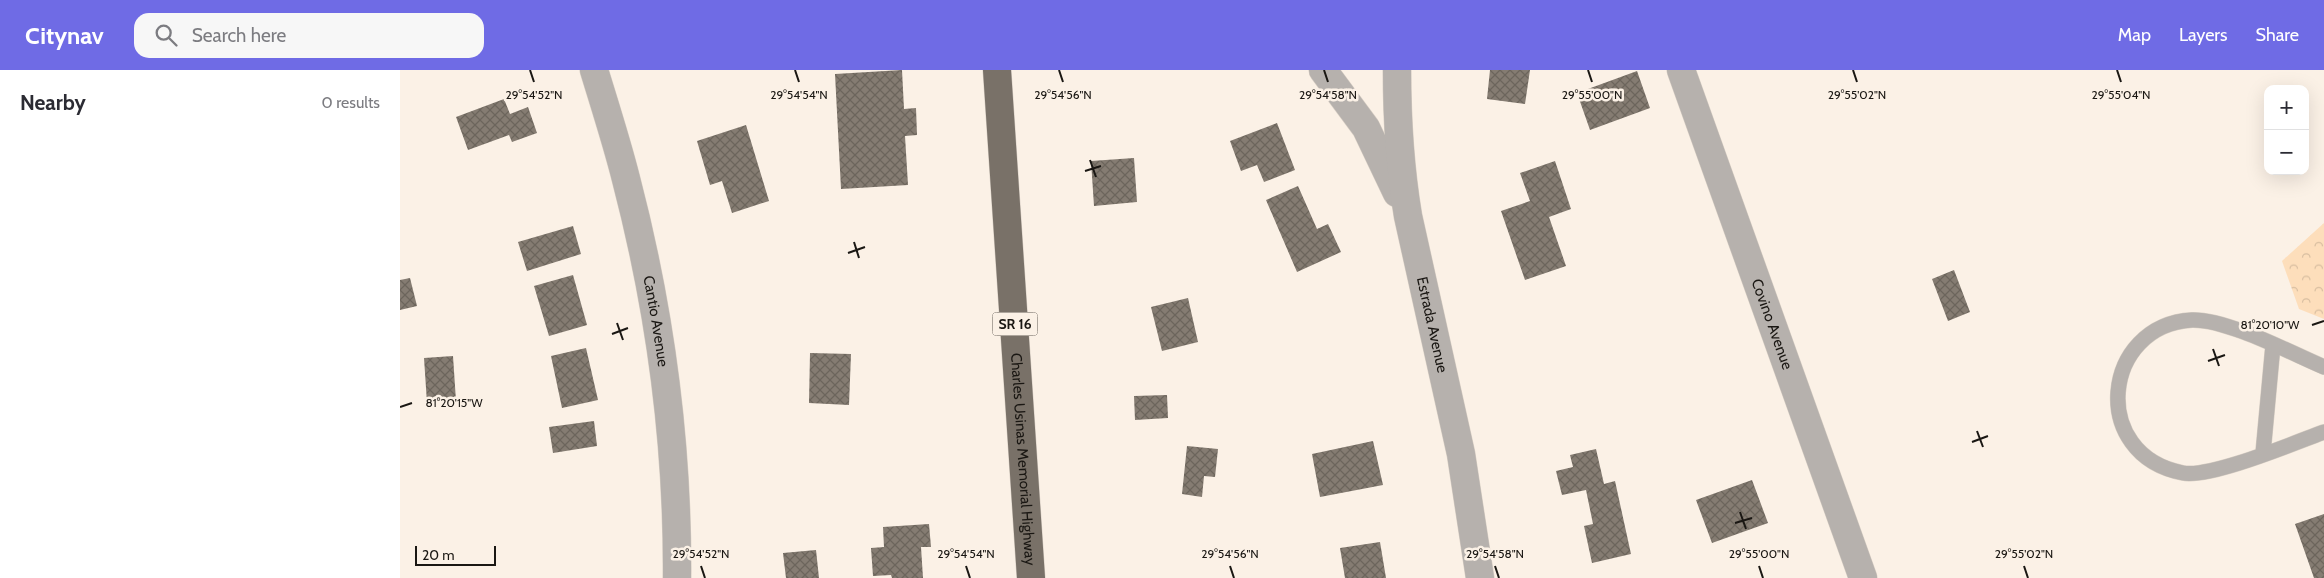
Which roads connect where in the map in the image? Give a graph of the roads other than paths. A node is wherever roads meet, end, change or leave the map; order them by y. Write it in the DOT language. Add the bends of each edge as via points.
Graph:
graph roads {
  1 [pos="594,70"];
  2 [pos="997,70"];
  3 [pos="1323,70"];
  4 [pos="1397,70"];
  5 [pos="1681,70"];
  6 [pos="1408,216"];
  7 [pos="2273,345"];
  8 [pos="2324,367"];
  9 [pos="2324,432"];
  10 [pos="2263,453"];
  11 [pos="677,578"];
  12 [pos="1031,578"];
  13 [pos="1480,578"];
  14 [pos="1863,578"];
  1 -- 11 [label="street, Cantio Avenue" via="628,188 645,263 666,388 677,515"];
  2 -- 12 [label="highway, Charles Usinas Memorial Highway / SR 16"];
  3 -- 6 [label="street" via="1366,128"];
  4 -- 6 [label="street, Estrada Avenue" via="1402,178"];
  5 -- 14 [label="street, Covino Avenue"];
  6 -- 13 [label="street, Estrada Avenue" via="1461,454"];
  7 -- 8 [label="lane"];
  7 -- 10 [label="lane"];
  7 -- 10 [label="lane" via="2221,324 2192,320 2170,325 2138,345 2124,365 2119,385 2121,423 2131,443 2145,457 2166,468 2184,473 2213,471"];
  9 -- 10 [label="lane"];
}
